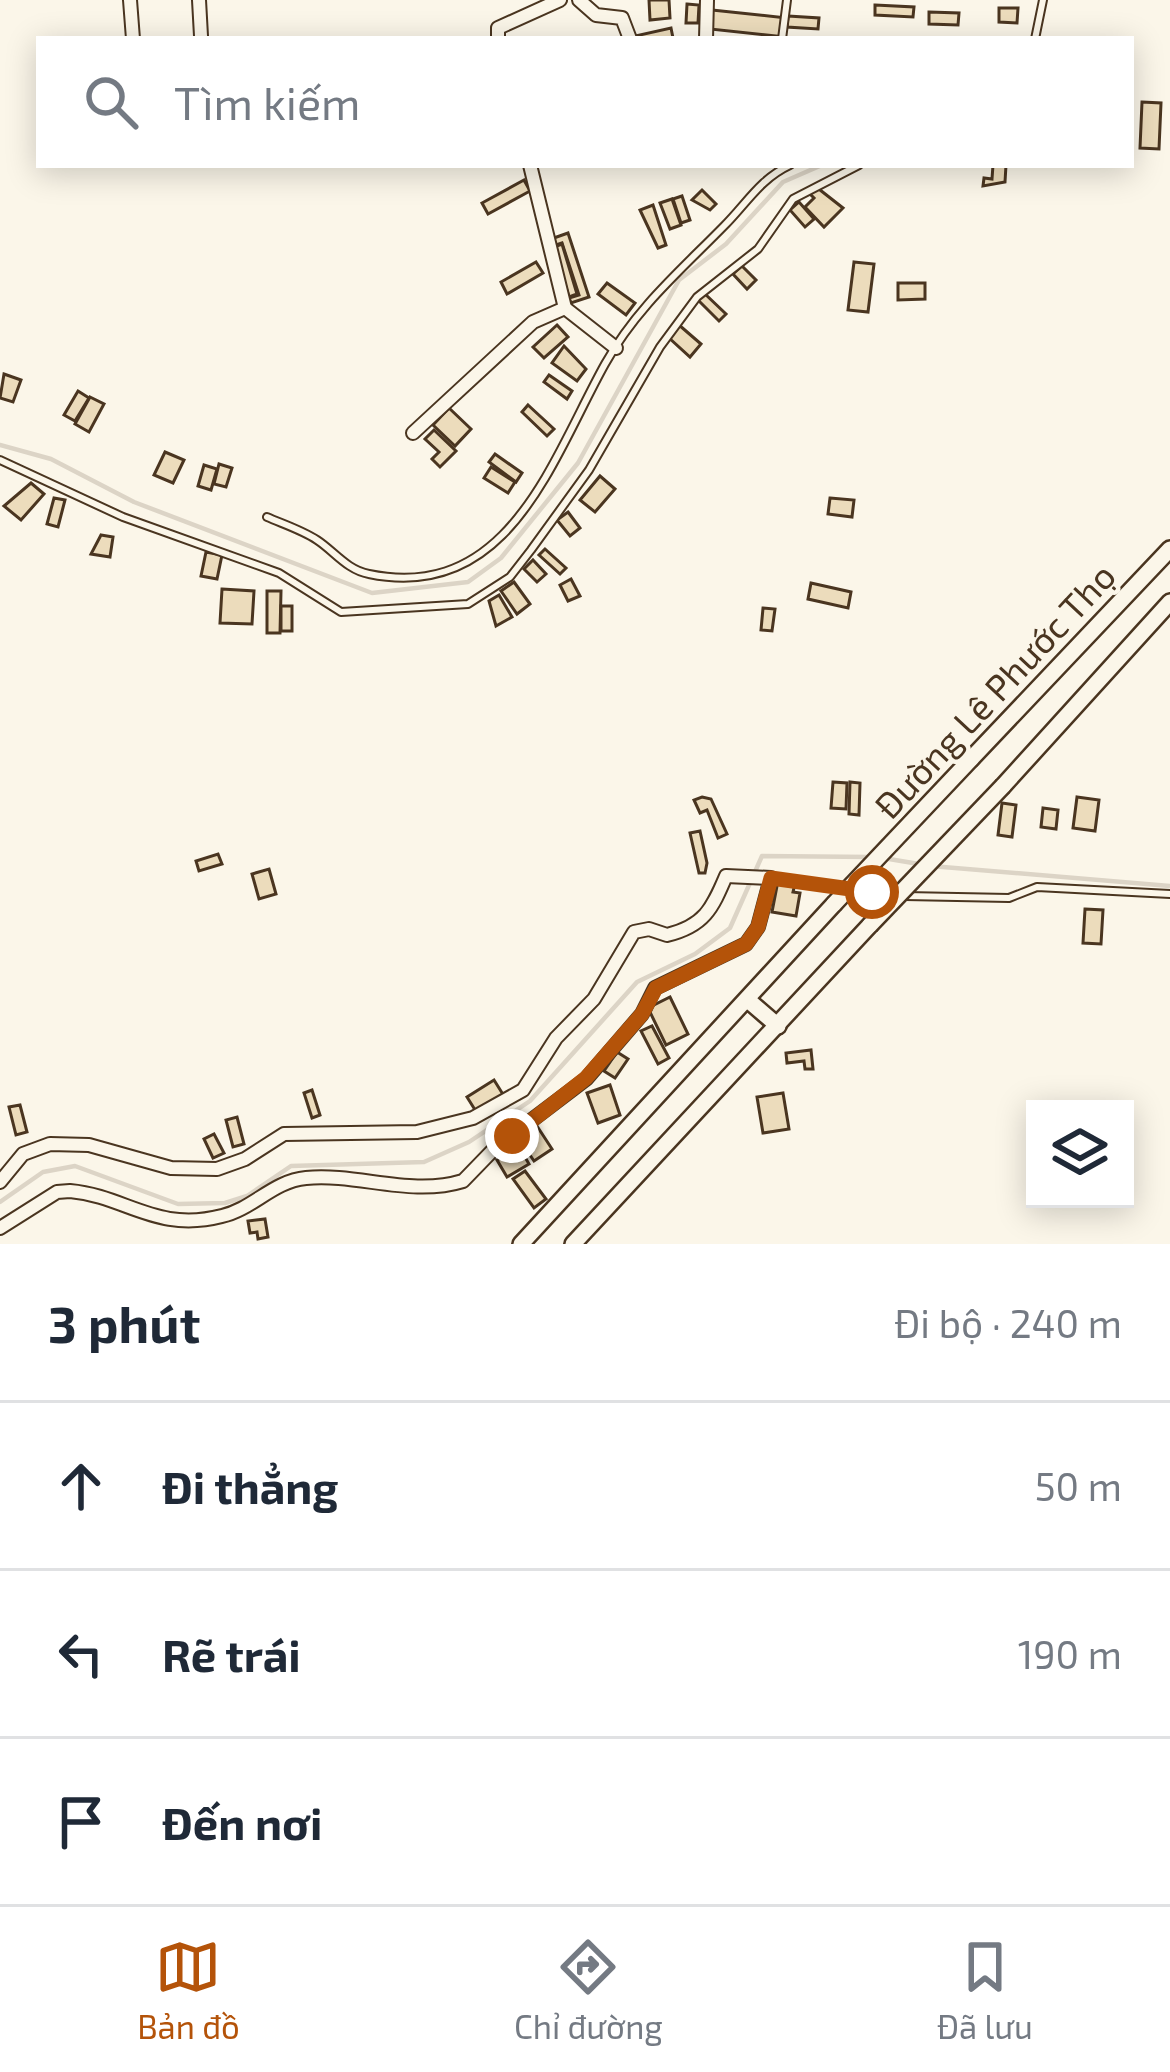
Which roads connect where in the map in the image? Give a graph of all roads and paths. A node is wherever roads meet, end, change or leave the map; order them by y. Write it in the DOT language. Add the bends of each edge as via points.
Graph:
graph roads {
  1 [pos="130,0"];
  2 [pos="199,0"];
  3 [pos="560,0"];
  4 [pos="579,0"];
  5 [pos="707,0"];
  6 [pos="787,0"];
  7 [pos="1042,0"];
  8 [pos="133,36"];
  9 [pos="201,36"];
  10 [pos="498,36"];
  11 [pos="628,36"];
  12 [pos="706,36"];
  13 [pos="782,36"];
  14 [pos="1036,36"];
  15 [pos="531,168"];
  16 [pos="784,168"];
  17 [pos="853,168"];
  18 [pos="566,308"];
  19 [pos="616,348"];
  20 [pos="413,433"];
  21 [pos="0,460"];
  22 [pos="267,517"];
  23 [pos="1170,549"];
  24 [pos="1170,602"];
  25 [pos="767,878"];
  26 [pos="1170,894"];
  27 [pos="749,1000"];
  28 [pos="778,1026"];
  29 [pos="0,1182"];
  30 [pos="0,1228"];
  31 [pos="520,1244"];
  32 [pos="573,1244"];
  1 -- 8 [label="street"];
  2 -- 9 [label="street"];
  3 -- 10 [label="street" via="498,28"];
  4 -- 11 [label="street" via="596,15 622,18"];
  5 -- 12 [label="street"];
  6 -- 13 [label="lane"];
  7 -- 14 [label="lane"];
  15 -- 18 [label="street"];
  16 -- 19 [label="lane" via="678,265"];
  17 -- 21 [label="lane" via="794,200 758,249 686,309 531,550 510,578 468,604 340,612 279,573 123,517"];
  18 -- 19 [label="street"];
  18 -- 20 [label="street" via="533,322"];
  19 -- 22 [label="lane" via="520,519 434,578 364,574 318,540"];
  23 -- 27 [label="street, Đường Lê Phước Thọ, bridge"];
  24 -- 28 [label="street, Đường Lê Phước Thọ, bridge"];
  25 -- 26 [label="lane" via="924,897 1009,898 1037,886"];
  25 -- 29 [label="street" via="727,877 711,913 692,926 667,935 634,932 523,1090 473,1118 417,1132 284,1134 217,1169 50,1144 23,1154"];
  25 -- 30 [label="street" via="758,927 746,944 656,988 586,1078 463,1181 307,1178 271,1188 229,1215 199,1220 152,1218 56,1192"];
  27 -- 28 [label="street"];
  27 -- 31 [label="street, Đường Lê Phước Thọ"];
  28 -- 32 [label="street, Đường Lê Phước Thọ"];
}
